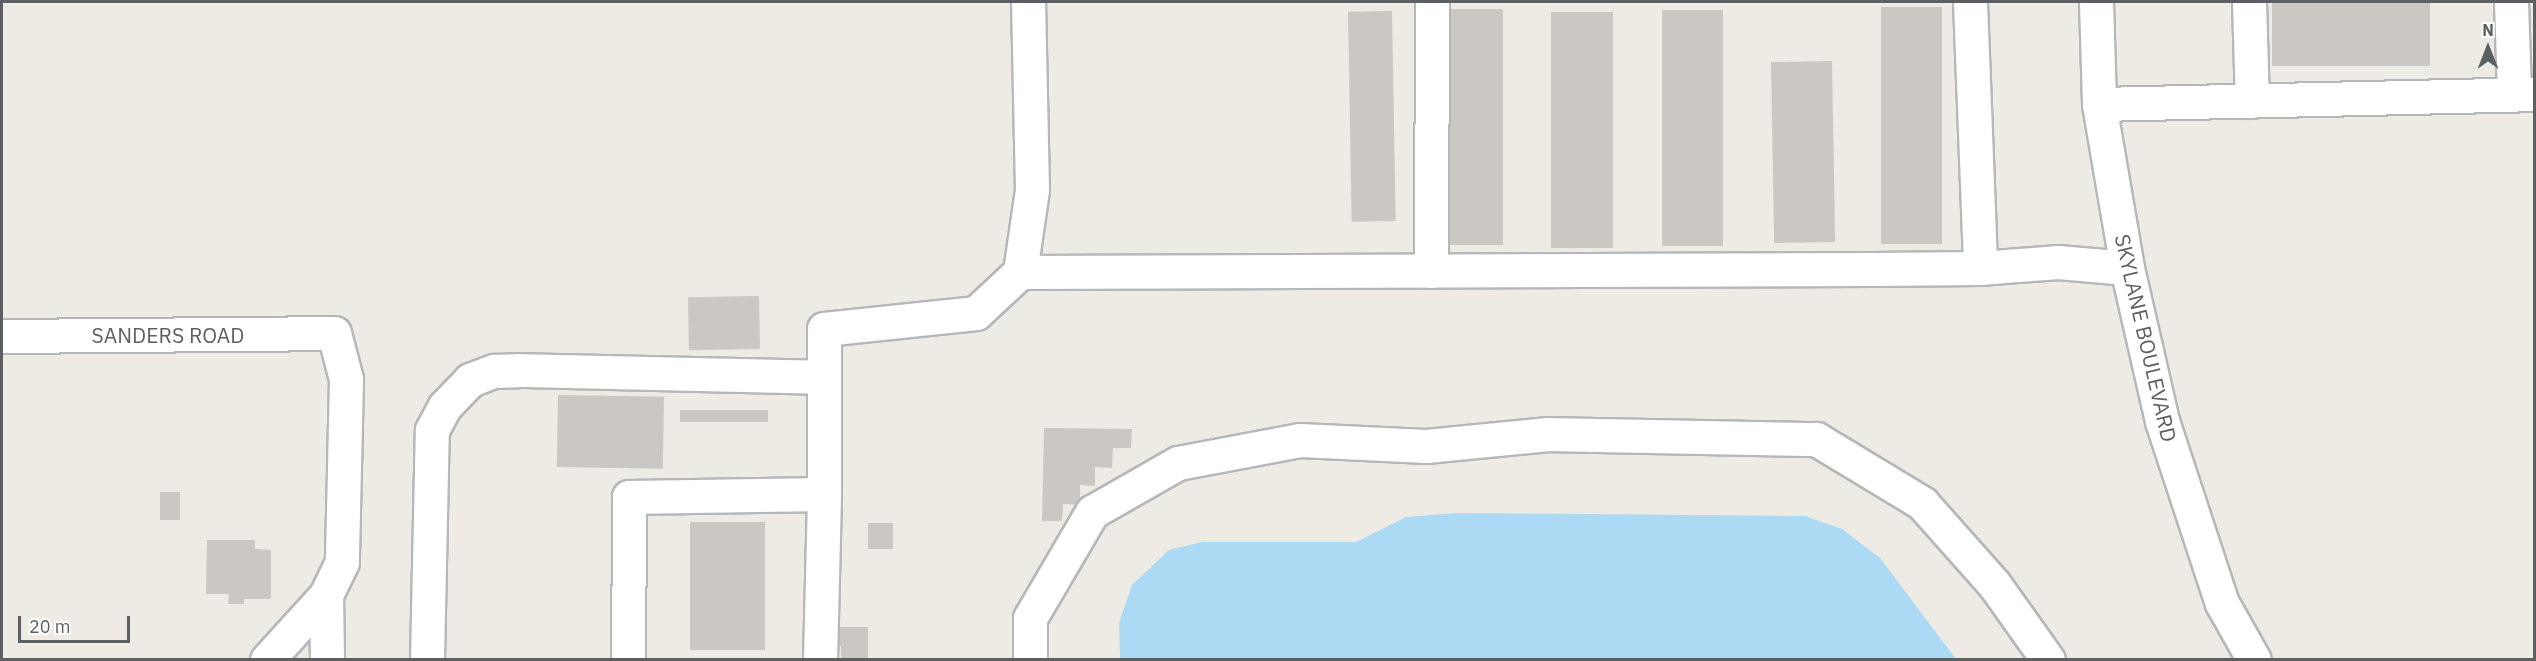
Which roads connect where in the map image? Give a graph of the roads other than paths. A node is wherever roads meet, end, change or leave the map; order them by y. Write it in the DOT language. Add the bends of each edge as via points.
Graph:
graph roads {
  1 [pos="1028,2"];
  2 [pos="1432,2"];
  3 [pos="1970,2"];
  4 [pos="2096,2"];
  5 [pos="2249,2"];
  6 [pos="2511,2"];
  7 [pos="2524,94"];
  8 [pos="2252,101"];
  9 [pos="2099,104"];
  10 [pos="1980,268"];
  11 [pos="2127,268"];
  12 [pos="1431,271"];
  13 [pos="1020,272"];
  14 [pos="2,336"];
  15 [pos="824,377"];
  16 [pos="824,494"];
  17 [pos="326,595"];
  18 [pos="267,660"];
  19 [pos="327,660"];
  20 [pos="427,660"];
  21 [pos="628,660"];
  22 [pos="820,660"];
  23 [pos="1030,660"];
  24 [pos="2048,660"];
  25 [pos="2254,660"];
  1 -- 13 [label="street" via="1032,190"];
  2 -- 12 [label="street"];
  3 -- 10 [label="street"];
  4 -- 9 [label="street, SKYLANE BOULEVARD"];
  5 -- 8 [label="street"];
  6 -- 7 [label="street"];
  7 -- 8 [label="street"];
  8 -- 9 [label="street"];
  9 -- 11 [label="street, SKYLANE BOULEVARD"];
  10 -- 11 [label="street" via="2058,262"];
  10 -- 12 [label="street"];
  11 -- 25 [label="street, SKYLANE BOULEVARD" via="2162,421 2222,603"];
  12 -- 13 [label="street"];
  13 -- 15 [label="street" via="976,313 824,329"];
  14 -- 17 [label="street, SANDERS ROAD" via="334,333 346,378 342,562"];
  15 -- 16 [label="street"];
  15 -- 20 [label="street" via="518,370 494,371 470,380 445,406 432,430"];
  16 -- 21 [label="street" via="629,497"];
  16 -- 22 [label="street"];
  17 -- 18 [label="street"];
  17 -- 19 [label="street"];
  23 -- 24 [label="street" via="1030,618 1092,512 1178,463 1300,440 1425,446 1548,434 1816,439 1922,503 1994,584"];
}
